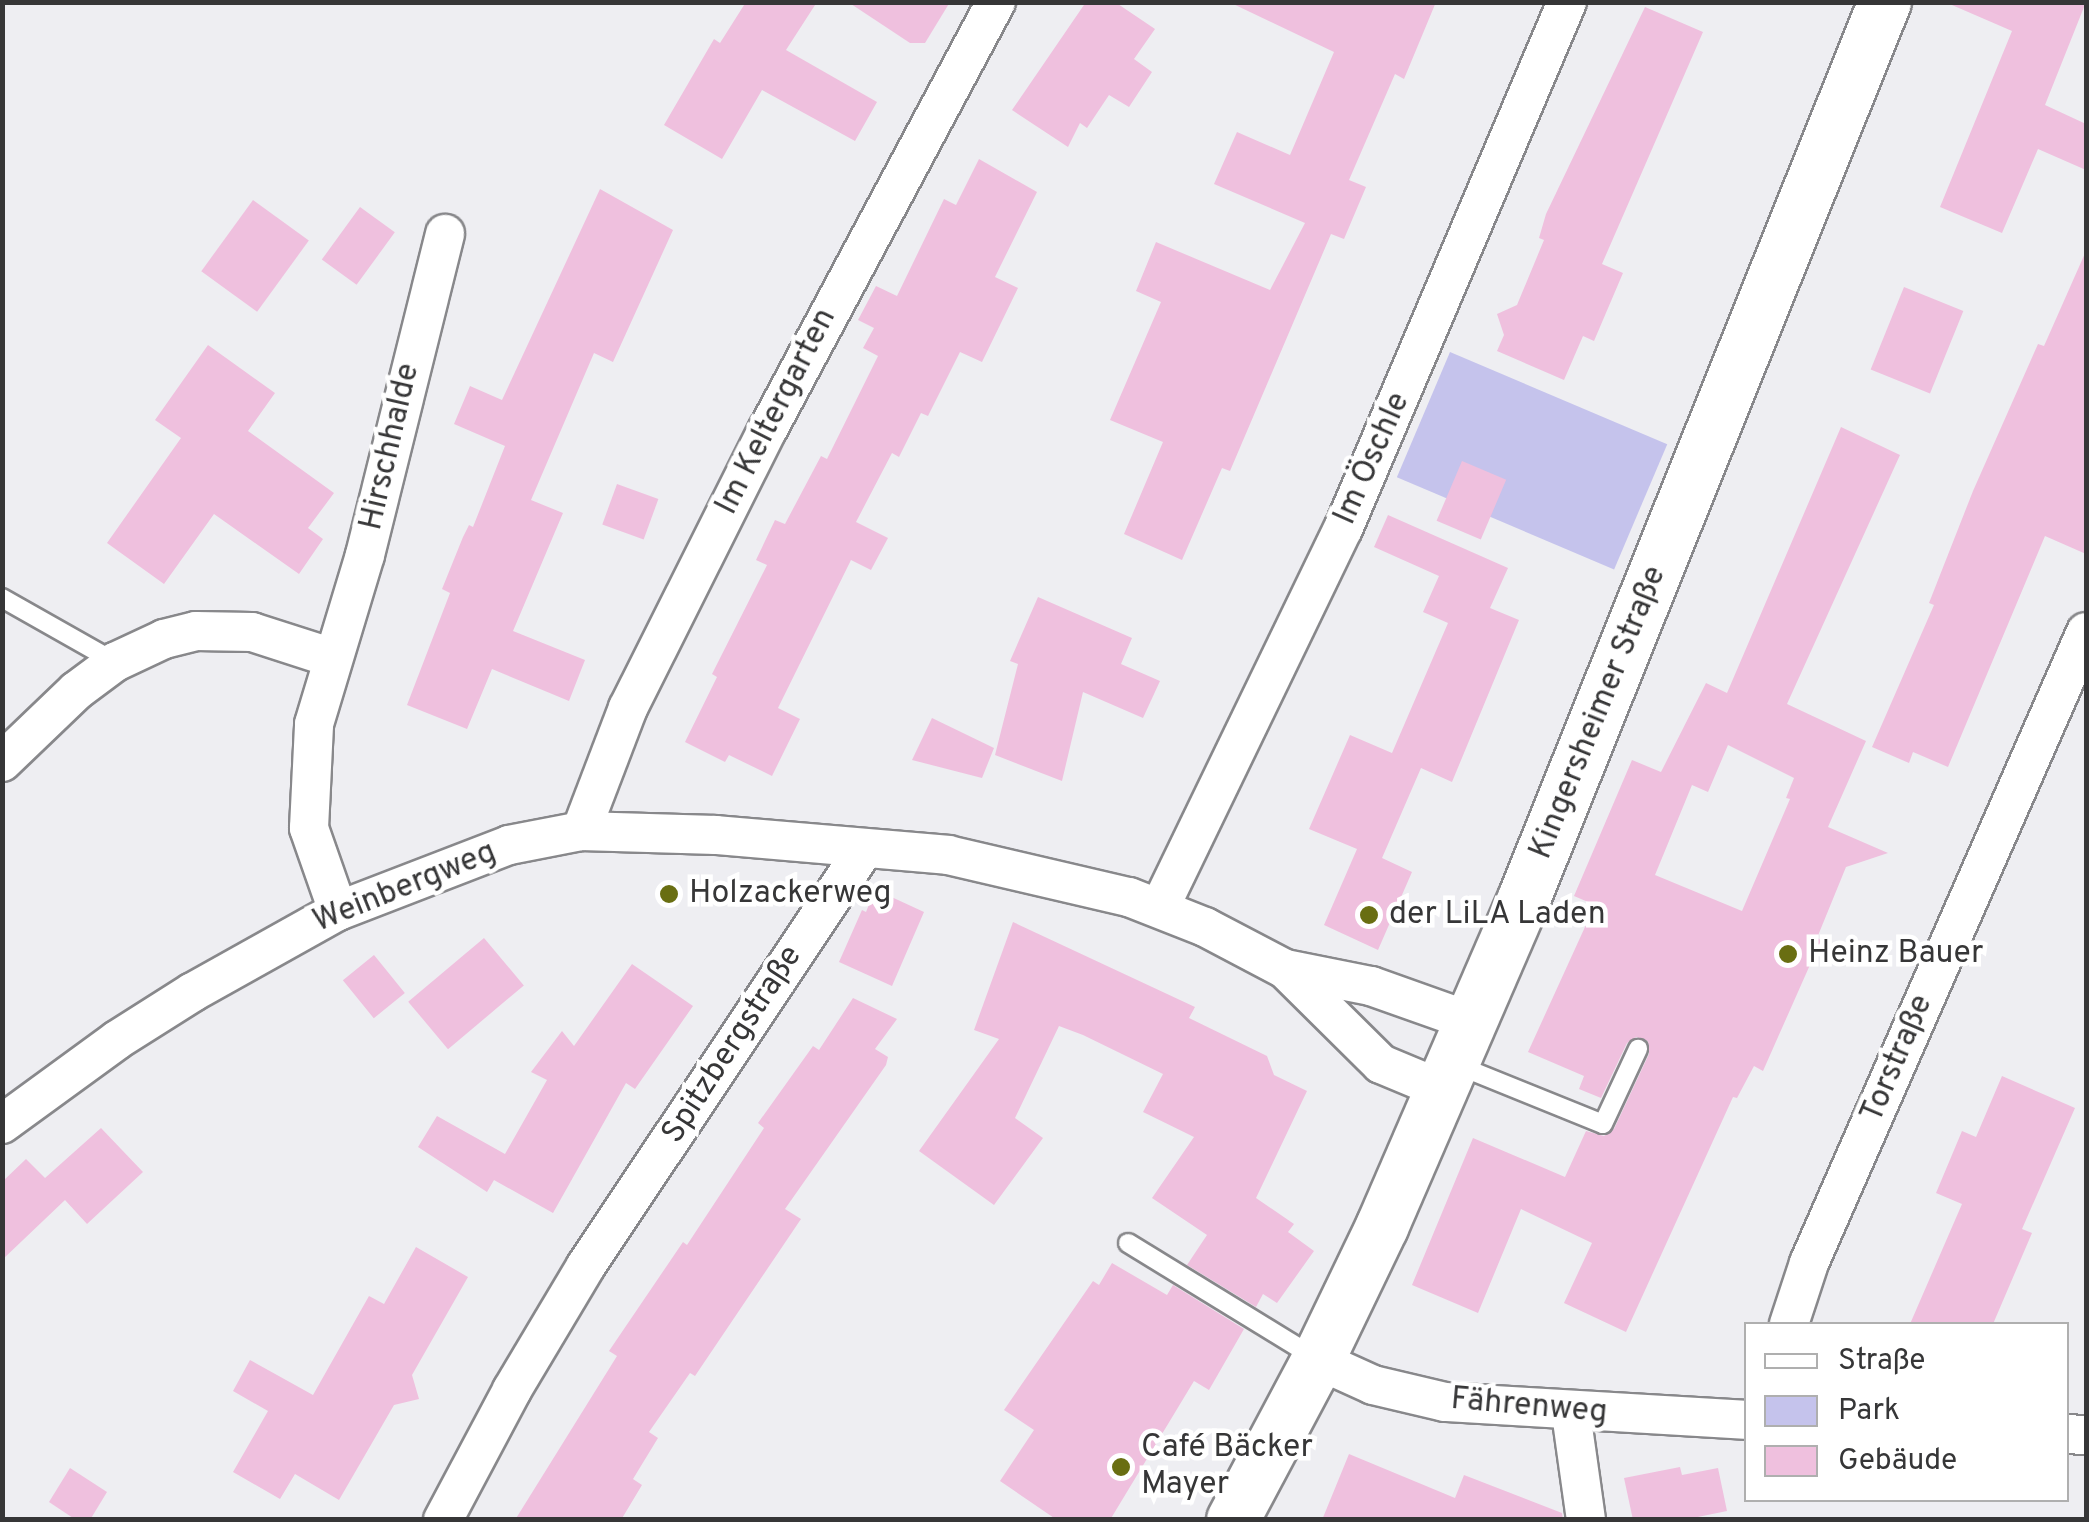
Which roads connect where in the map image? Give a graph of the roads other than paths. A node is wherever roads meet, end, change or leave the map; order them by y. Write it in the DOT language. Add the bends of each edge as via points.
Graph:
graph roads {
  1 [pos="996,2"];
  2 [pos="1567,2"];
  3 [pos="1885,2"];
  4 [pos="445,234"];
  5 [pos="2,598"];
  6 [pos="2086,632"];
  7 [pos="330,658"];
  8 [pos="114,662"];
  9 [pos="2,762"];
  10 [pos="581,832"];
  11 [pos="863,850"];
  12 [pos="1160,908"];
  13 [pos="338,912"];
  14 [pos="1285,969"];
  15 [pos="1638,1048"];
  16 [pos="1454,1058"];
  17 [pos="2,1124"];
  18 [pos="1128,1243"];
  19 [pos="1789,1322"];
  20 [pos="1318,1360"];
  21 [pos="1571,1413"];
  22 [pos="1744,1420"];
  23 [pos="443,1520"];
  24 [pos="1233,1520"];
  25 [pos="1586,1520"];
  1 -- 10 [label="street, Im Keltergarten" via="768,428 621,724"];
  2 -- 12 [label="street, Im Öschle" via="1342,528"];
  3 -- 16 [label="main road, Kingersheimer Straße"];
  4 -- 7 [label="street, Hirschhalde" via="365,555"];
  5 -- 8 [label="lane"];
  6 -- 19 [label="street, Torstraße"];
  7 -- 8 [label="street" via="252,632 225,630 164,638"];
  7 -- 13 [label="street, Hirschhalde" via="314,724 308,812"];
  8 -- 9 [label="street"];
  10 -- 11 [label="street, Weinbergweg" via="716,835"];
  10 -- 13 [label="street, Weinbergweg" via="509,846"];
  11 -- 12 [label="street" via="967,858"];
  11 -- 23 [label="street, Spitzbergstraße" via="586,1266"];
  12 -- 14 [label="street"];
  13 -- 17 [label="street, Weinbergweg" via="117,1040"];
  14 -- 16 [label="street" via="1370,986"];
  14 -- 16 [label="street" via="1381,1064"];
  15 -- 16 [label="lane" via="1603,1124"];
  16 -- 20 [label="main road, Kingersheimer Straße"];
  18 -- 20 [label="lane"];
  20 -- 21 [label="street, Fährenweg" via="1373,1385 1446,1402"];
  20 -- 24 [label="main road, Kingersheimer Straße"];
  21 -- 22 [label="street, Fährenweg"];
  21 -- 25 [label="street"];
}
